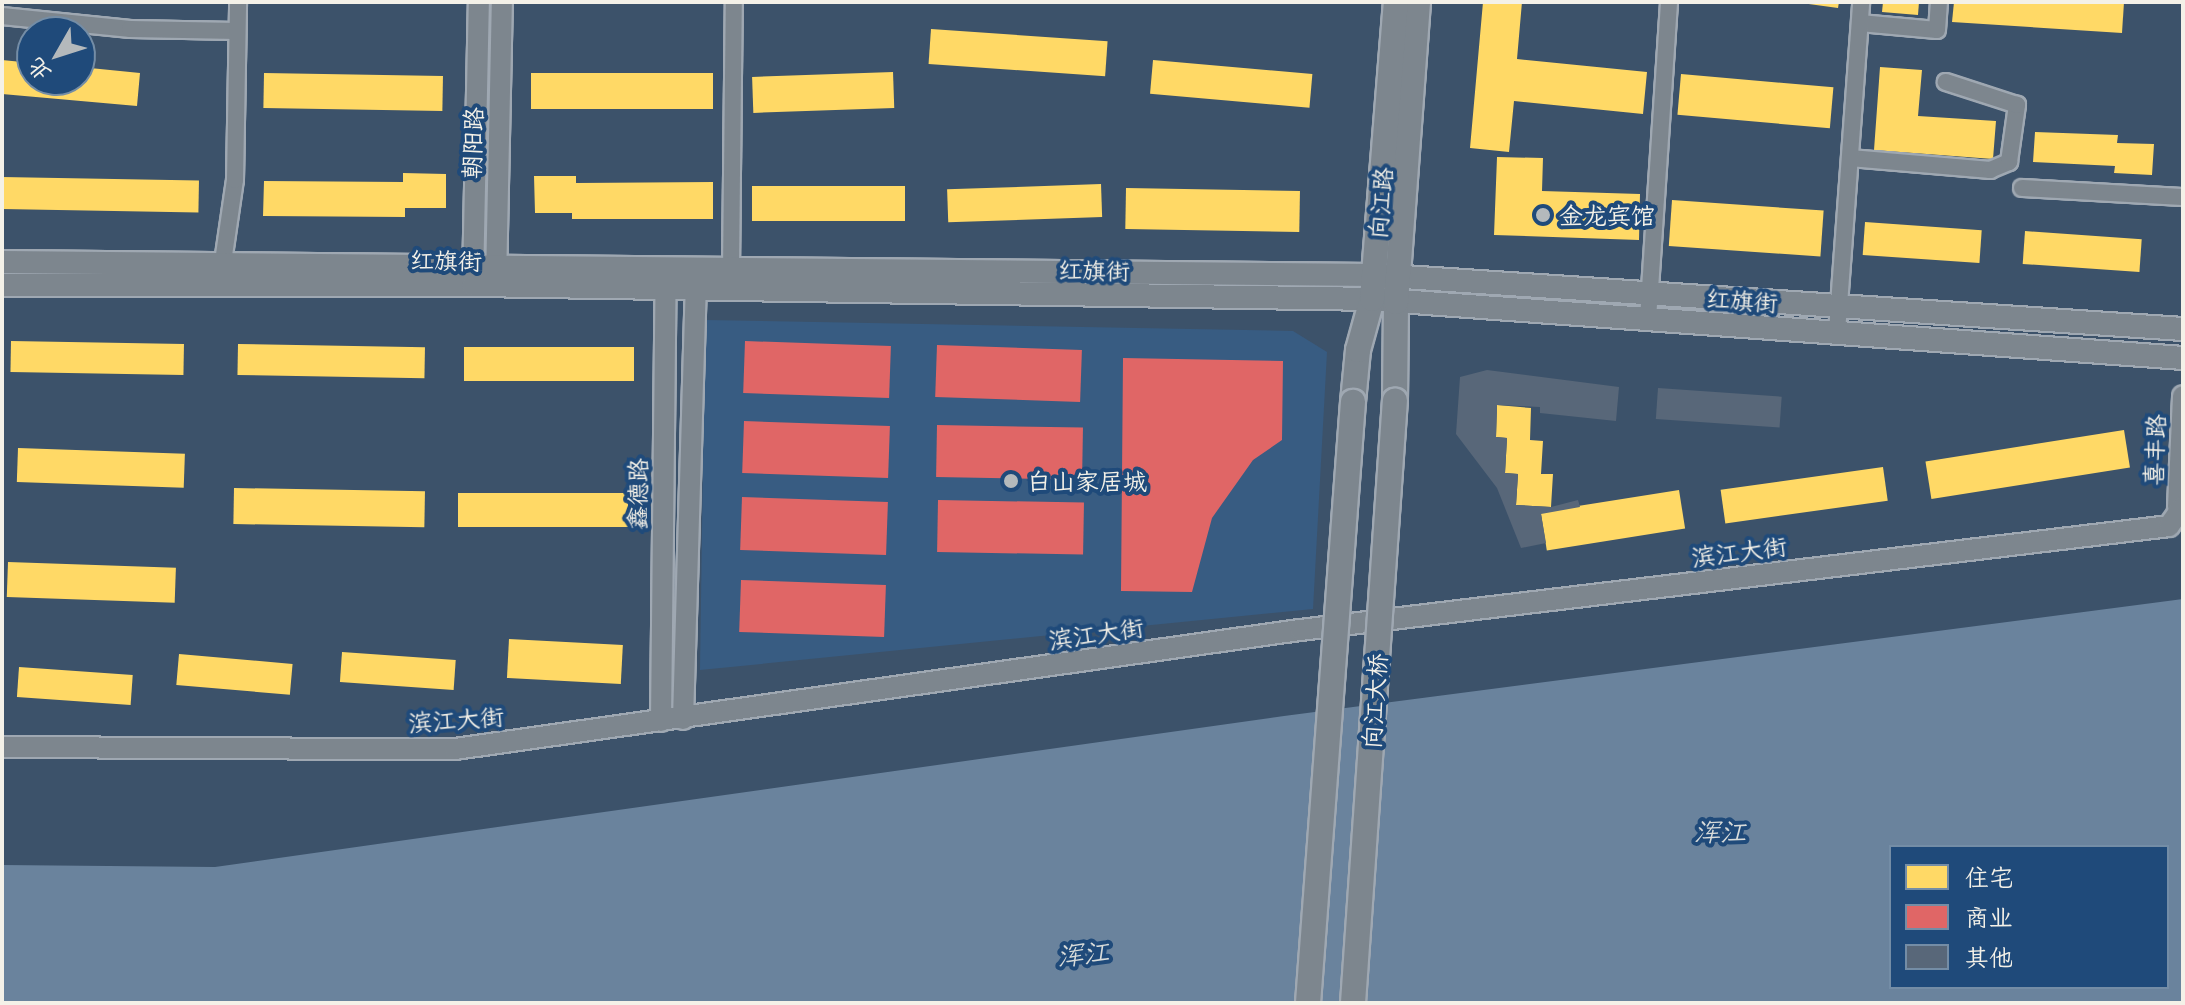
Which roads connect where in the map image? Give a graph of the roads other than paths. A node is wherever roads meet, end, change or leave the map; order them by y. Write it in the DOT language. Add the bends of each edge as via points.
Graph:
graph roads {
  1 [pos="238,2"];
  2 [pos="479,2"];
  3 [pos="502,2"];
  4 [pos="734,2"];
  5 [pos="1396,2"];
  6 [pos="1418,2"];
  7 [pos="1669,2"];
  8 [pos="1861,2"];
  9 [pos="1939,2"];
  10 [pos="2,16"];
  11 [pos="1860,23"];
  12 [pos="237,31"];
  13 [pos="1946,82"];
  14 [pos="1850,158"];
  15 [pos="2022,188"];
  16 [pos="2183,197"];
  17 [pos="2,262"];
  18 [pos="223,262"];
  19 [pos="731,269"];
  20 [pos="480,271"];
  21 [pos="666,279"];
  22 [pos="696,280"];
  23 [pos="2,285"];
  24 [pos="1385,288"];
  25 [pos="1651,293"];
  26 [pos="1839,306"];
  27 [pos="1648,319"];
  28 [pos="2183,329"];
  29 [pos="1837,332"];
  30 [pos="2183,358"];
  31 [pos="2183,396"];
  32 [pos="1395,400"];
  33 [pos="1353,402"];
  34 [pos="2180,507"];
  35 [pos="683,719"];
  36 [pos="661,721"];
  37 [pos="2,747"];
  38 [pos="1308,1003"];
  39 [pos="1353,1003"];
  1 -- 12 [label="street"];
  2 -- 20 [label="street, 朝阳路"];
  3 -- 20 [label="street, 朝阳路"];
  4 -- 19 [label="street"];
  5 -- 24 [label="main road, 向江路"];
  6 -- 24 [label="main road, 向江路"];
  7 -- 25 [label="street"];
  8 -- 11 [label="street"];
  9 -- 11 [label="street" via="1937,30"];
  10 -- 12 [label="street" via="130,29"];
  11 -- 14 [label="street"];
  12 -- 18 [label="street" via="235,180"];
  13 -- 14 [label="street" via="2017,105 2009,162 1990,170"];
  14 -- 26 [label="street"];
  15 -- 16 [label="street"];
  17 -- 18 [label="main road"];
  18 -- 20 [label="main road"];
  19 -- 22 [label="main road"];
  19 -- 24 [label="main road"];
  20 -- 21 [label="main road"];
  20 -- 21 [label="main road, 红旗街" via="496,286"];
  20 -- 23 [label="main road, 红旗街"];
  21 -- 22 [label="main road"];
  21 -- 36 [label="street, 鑫德路"];
  22 -- 24 [label="main road, 红旗街"];
  22 -- 35 [label="street"];
  24 -- 25 [label="main road"];
  24 -- 27 [label="main road, 红旗街"];
  24 -- 32 [label="main road, 向江路"];
  24 -- 33 [label="main road, 向江路" via="1358,350"];
  25 -- 26 [label="main road"];
  25 -- 27 [label="street"];
  26 -- 28 [label="main road"];
  26 -- 29 [label="street"];
  27 -- 29 [label="main road, 红旗街"];
  29 -- 30 [label="main road, 红旗街"];
  31 -- 34 [label="street, 喜丰路"];
  32 -- 39 [label="main road, 向江大桥, bridge"];
  33 -- 38 [label="main road, 向江大桥, bridge"];
  34 -- 35 [label="street, 滨江大街" via="2169,526 1300,630"];
  35 -- 36 [label="street, 滨江大街"];
  36 -- 37 [label="street, 滨江大街" via="455,749"];
}
